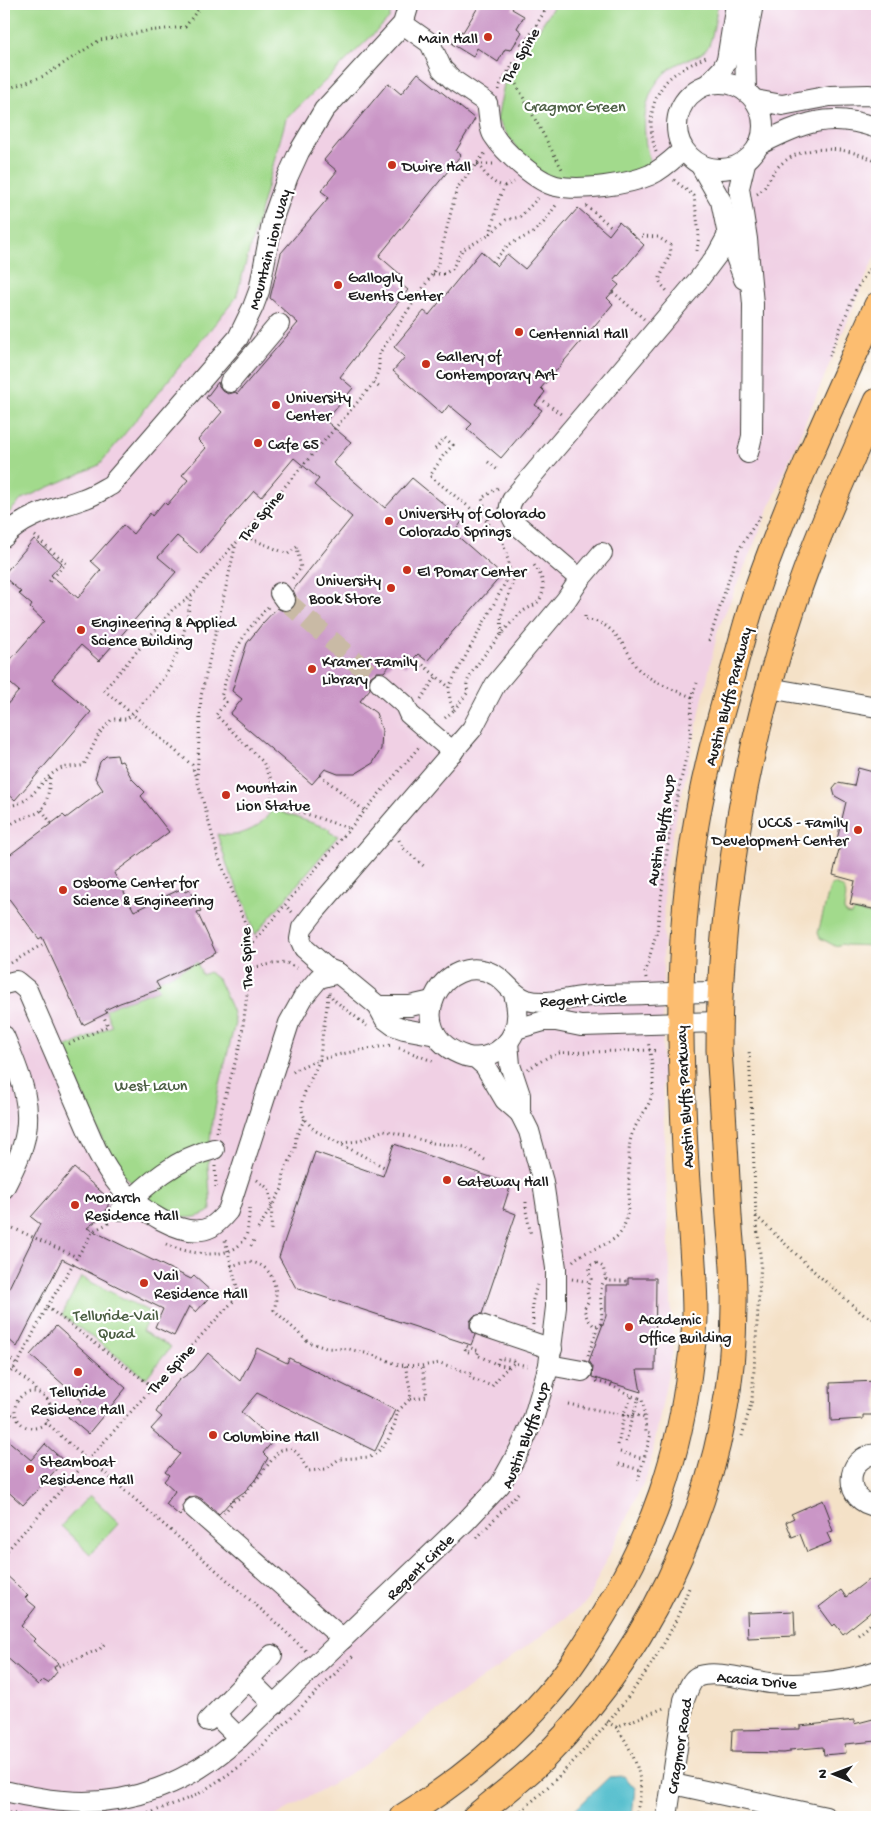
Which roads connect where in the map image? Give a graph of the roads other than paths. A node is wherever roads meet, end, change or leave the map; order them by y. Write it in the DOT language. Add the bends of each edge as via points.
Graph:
graph roads {
  1 [pos="409,4"];
  2 [pos="736,4"];
  3 [pos="754,4"];
  4 [pos="403,24"];
  5 [pos="708,85"];
  6 [pos="750,96"];
  7 [pos="877,97"];
  8 [pos="877,128"];
  9 [pos="760,144"];
  10 [pos="683,150"];
  11 [pos="744,163"];
  12 [pos="701,166"];
  13 [pos="728,235"];
  14 [pos="753,304"];
  15 [pos="877,306"];
  16 [pos="279,324"];
  17 [pos="238,338"];
  18 [pos="257,351"];
  19 [pos="230,382"];
  20 [pos="877,401"];
  21 [pos="748,453"];
  22 [pos="4,537"];
  23 [pos="602,553"];
  24 [pos="580,580"];
  25 [pos="380,683"];
  26 [pos="769,688"];
  27 [pos="877,707"];
  28 [pos="453,752"];
  29 [pos="338,973"];
  30 [pos="5,975"];
  31 [pos="680,992"];
  32 [pos="720,992"];
  33 [pos="514,994"];
  34 [pos="432,1001"];
  35 [pos="378,1006"];
  36 [pos="719,1022"];
  37 [pos="680,1023"];
  38 [pos="436,1035"];
  39 [pos="512,1035"];
  40 [pos="4,1036"];
  41 [pos="476,1058"];
  42 [pos="520,1114"];
  43 [pos="214,1149"];
  44 [pos="4,1188"];
  45 [pos="127,1204"];
  46 [pos="481,1324"];
  47 [pos="550,1357"];
  48 [pos="587,1370"];
  49 [pos="877,1454"];
  50 [pos="877,1506"];
  51 [pos="194,1508"];
  52 [pos="343,1640"];
  53 [pos="272,1655"];
  54 [pos="877,1671"];
  55 [pos="696,1678"];
  56 [pos="249,1680"];
  57 [pos="274,1705"];
  58 [pos="239,1738"];
  59 [pos="673,1784"];
  60 [pos="4,1791"];
  61 [pos="402,1817"];
  62 [pos="475,1817"];
  63 [pos="667,1817"];
  64 [pos="826,1817"];
  1 -- 4 [label="street, Mountain Lion Way"];
  2 -- 5 [label="street" via="727,60"];
  3 -- 6 [label="street" via="745,48"];
  4 -- 10 [label="street" via="430,43 442,69 453,80 487,103 492,135 528,171 565,194 651,175"];
  4 -- 17 [label="street, Mountain Lion Way" via="324,110 306,138 273,218 259,291"];
  5 -- 6 [label="street" via="727,83"];
  5 -- 10 [label="street" via="688,96 678,116 678,139"];
  6 -- 7 [label="street" via="782,104 830,96"];
  6 -- 9 [label="street" via="761,110 764,122"];
  8 -- 9 [label="street" via="850,121 812,122"];
  9 -- 11 [label="street"];
  10 -- 12 [label="street"];
  11 -- 12 [label="street" via="731,169"];
  11 -- 14 [label="street" via="738,188"];
  12 -- 13 [label="street" via="721,201"];
  13 -- 14 [label="street"];
  13 -- 24 [label="street" via="699,279 510,504 510,515 516,524"];
  14 -- 21 [label="street" via="752,436"];
  15 -- 31 [label="main road, Austin Bluffs Parkway" via="786,512 742,639 701,798 682,936"];
  16 -- 18 [label="street"];
  17 -- 18 [label="street"];
  17 -- 22 [label="street, Mountain Lion Way" via="111,485 84,499 24,520"];
  18 -- 19 [label="street"];
  20 -- 26 [label="main road" via="825,518 794,603"];
  23 -- 24 [label="street"];
  24 -- 28 [label="street" via="494,685 472,729"];
  25 -- 28 [label="street" via="405,705 409,714"];
  26 -- 27 [label="street"];
  26 -- 32 [label="main road" via="744,797 732,874"];
  28 -- 29 [label="street" via="302,928 300,939 304,948 328,969"];
  29 -- 35 [label="street"];
  29 -- 45 [label="street" via="319,978 289,1023 228,1211 221,1220 202,1230 180,1228 143,1208"];
  30 -- 45 [label="street" via="27,990 96,1149 122,1189"];
  31 -- 32 [label="street, Regent Circle"];
  31 -- 33 [label="street, Regent Circle" via="540,1002"];
  31 -- 37 [label="main road, Austin Bluffs Parkway"];
  32 -- 36 [label="main road"];
  33 -- 34 [label="street, Regent Circle" via="494,974 474,970 453,976 437,991"];
  33 -- 39 [label="street" via="518,1011"];
  34 -- 35 [label="street" via="410,1006"];
  34 -- 38 [label="street" via="430,1013"];
  35 -- 38 [label="street" via="385,1019 393,1025"];
  36 -- 37 [label="street, Regent Circle"];
  36 -- 62 [label="main road" via="734,1306 732,1358 725,1404 702,1499 687,1542 661,1597 609,1681 542,1759"];
  37 -- 39 [label="street, Regent Circle" via="581,1026 544,1020"];
  37 -- 61 [label="main road, Austin Bluffs Parkway" via="695,1320 686,1399 662,1494 625,1579 575,1661 547,1697 481,1761 432,1799"];
  38 -- 41 [label="street" via="452,1050"];
  39 -- 41 [label="street, Regent Circle" via="494,1054"];
  39 -- 42 [label="street, Regent Circle" via="510,1065 520,1095"];
  40 -- 44 [label="street" via="22,1078 28,1113 24,1143"];
  41 -- 42 [label="street, Regent Circle" via="485,1066 505,1100"];
  42 -- 47 [label="street, Regent Circle" via="536,1153 543,1182 556,1268 556,1307"];
  43 -- 45 [label="street" via="198,1153 154,1179"];
  46 -- 47 [label="street"];
  47 -- 48 [label="street"];
  47 -- 52 [label="street, Regent Circle" via="533,1420 500,1485"];
  49 -- 50 [label="street" via="857,1463 851,1485 864,1503"];
  51 -- 52 [label="street"];
  52 -- 57 [label="street, Regent Circle"];
  53 -- 56 [label="street"];
  54 -- 55 [label="street, Acacia Drive" via="802,1684 770,1683 711,1674"];
  55 -- 59 [label="street, Cragmor Road" via="684,1700"];
  56 -- 57 [label="street"];
  56 -- 58 [label="street" via="211,1718"];
  57 -- 58 [label="street, Regent Circle"];
  58 -- 60 [label="street, Regent Circle" via="216,1759 184,1778 140,1795 79,1802"];
  59 -- 63 [label="street, Cragmor Road"];
  59 -- 64 [label="street"];
}
